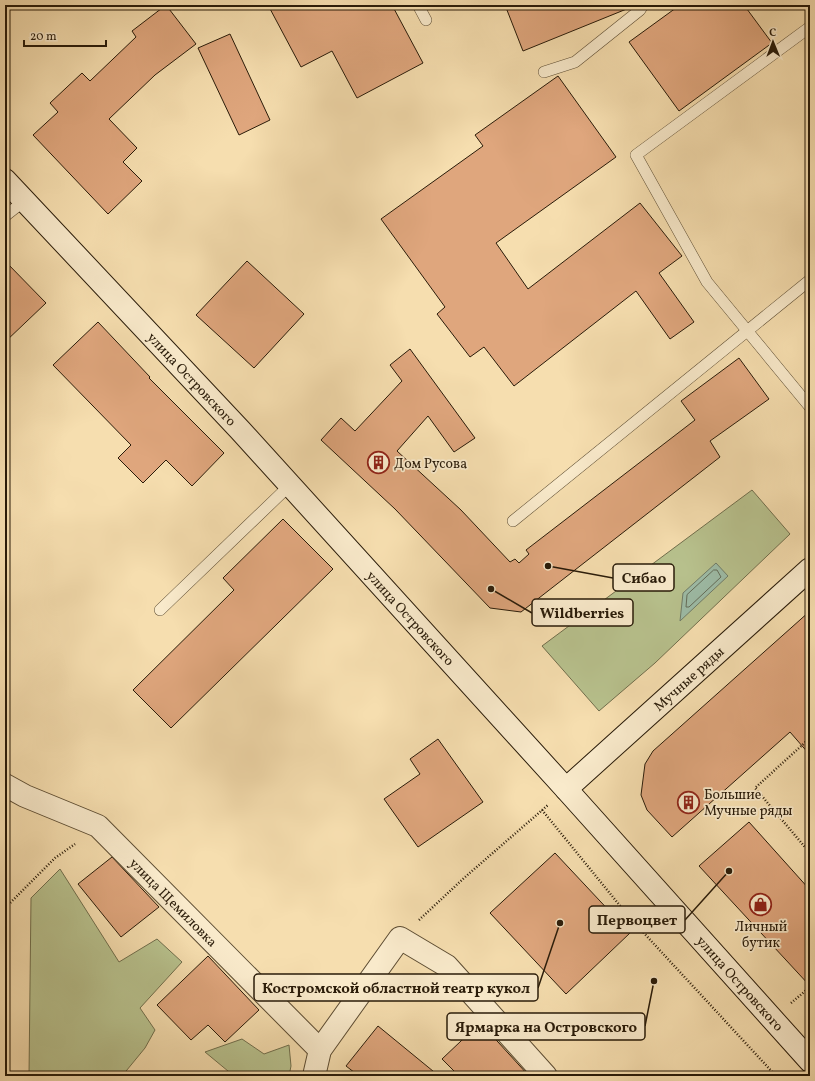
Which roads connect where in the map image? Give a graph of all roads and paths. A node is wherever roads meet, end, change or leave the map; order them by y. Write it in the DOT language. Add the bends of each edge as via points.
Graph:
graph roads {
  1 [pos="418,5"];
  2 [pos="643,5"];
  3 [pos="426,20"];
  4 [pos="810,28"];
  5 [pos="544,72"];
  6 [pos="5,180"];
  7 [pos="24,201"];
  8 [pos="5,216"];
  9 [pos="810,280"];
  10 [pos="747,330"];
  11 [pos="810,407"];
  12 [pos="290,485"];
  13 [pos="513,521"];
  14 [pos="810,568"];
  15 [pos="160,610"];
  16 [pos="810,738"];
  17 [pos="5,785"];
  18 [pos="566,789"];
  19 [pos="542,810"];
  20 [pos="98,826"];
  21 [pos="810,853"];
  22 [pos="6,907"];
  23 [pos="400,938"];
  24 [pos="320,1050"];
  25 [pos="810,1061"];
  26 [pos="314,1076"];
  27 [pos="546,1076"];
  28 [pos="776,1076"];
  1 -- 3 [label="lane"];
  2 -- 5 [label="lane" via="575,62"];
  4 -- 10 [label="lane" via="636,155 707,282"];
  6 -- 7 [label="street, улица Островского"];
  7 -- 8 [label="lane"];
  7 -- 12 [label="street, улица Островского"];
  9 -- 10 [label="lane"];
  10 -- 11 [label="lane"];
  10 -- 13 [label="lane"];
  12 -- 15 [label="lane"];
  12 -- 18 [label="street, улица Островского"];
  14 -- 18 [label="street, Мучные ряды"];
  16 -- 21 [label="path" via="754,788"];
  17 -- 20 [label="street, улица Щемиловка"];
  18 -- 19 [label="path"];
  18 -- 25 [label="street, улица Островского"];
  19 -- 23 [label="path"];
  19 -- 28 [label="path" via="630,918"];
  20 -- 22 [label="path" via="55,858"];
  20 -- 24 [label="street, улица Щемиловка"];
  23 -- 24 [label="street"];
  23 -- 27 [label="street" via="447,966"];
  24 -- 26 [label="street"];
}
